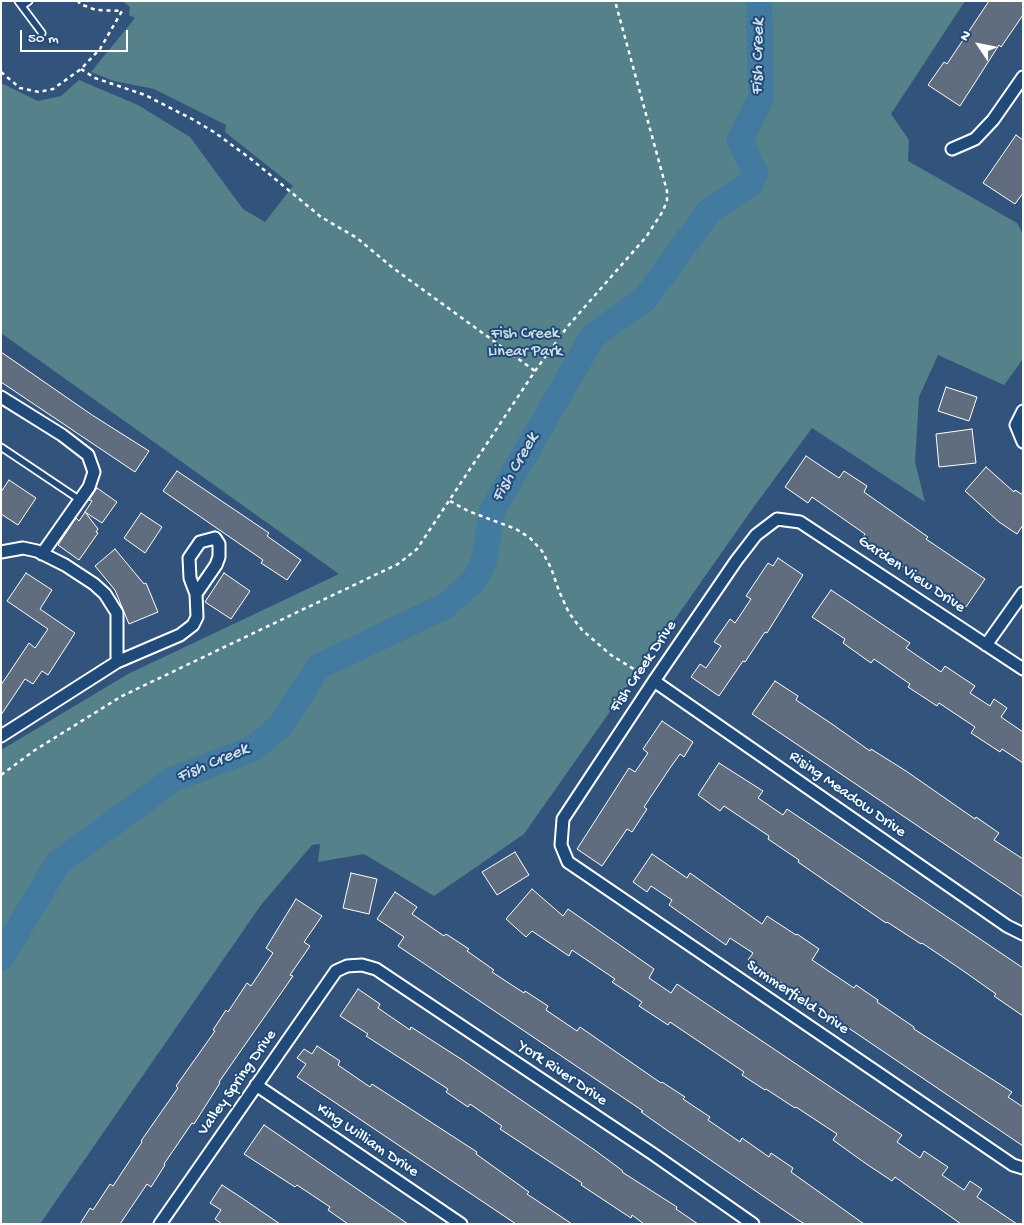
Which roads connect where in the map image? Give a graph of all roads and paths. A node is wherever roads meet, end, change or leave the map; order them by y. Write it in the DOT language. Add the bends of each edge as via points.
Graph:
graph roads {
  1 [pos="29,1"];
  2 [pos="78,1"];
  3 [pos="615,1"];
  4 [pos="20,4"];
  5 [pos="42,32"];
  6 [pos="81,69"];
  7 [pos="1,72"];
  8 [pos="1021,82"];
  9 [pos="952,149"];
  10 [pos="535,371"];
  11 [pos="1,397"];
  12 [pos="1023,411"];
  13 [pos="1023,442"];
  14 [pos="1,447"];
  15 [pos="80,500"];
  16 [pos="450,501"];
  17 [pos="776,519"];
  18 [pos="1,552"];
  19 [pos="42,554"];
  20 [pos="1023,593"];
  21 [pos="196,594"];
  22 [pos="986,645"];
  23 [pos="117,662"];
  24 [pos="1023,670"];
  25 [pos="640,673"];
  26 [pos="654,681"];
  27 [pos="1,736"];
  28 [pos="1,775"];
  29 [pos="561,845"];
  30 [pos="1023,934"];
  31 [pos="347,966"];
  32 [pos="256,1085"];
  33 [pos="1023,1168"];
  34 [pos="163,1220"];
  35 [pos="175,1224"];
  36 [pos="460,1224"];
  37 [pos="753,1224"];
  1 -- 4 [label="lane"];
  2 -- 6 [label="path" via="96,10 122,11 100,49"];
  3 -- 10 [label="path" via="667,190 667,200 664,212 650,231 568,326"];
  4 -- 5 [label="lane"];
  6 -- 7 [label="path" via="53,88 39,92 20,88"];
  6 -- 10 [label="path" via="95,78 145,95 214,132 321,217 356,238"];
  8 -- 9 [label="street" via="975,140"];
  10 -- 16 [label="path"];
  11 -- 15 [label="street" via="88,455 94,472"];
  12 -- 13 [label="street" via="1016,425"];
  14 -- 15 [label="lane"];
  15 -- 19 [label="street"];
  16 -- 25 [label="path" via="516,529 538,545 569,613 582,630"];
  16 -- 28 [label="path" via="416,550 398,564 122,696"];
  17 -- 22 [label="street, Garden View Drive" via="800,522"];
  17 -- 26 [label="street, Fish Creek Drive" via="756,535"];
  18 -- 19 [label="street" via="23,548"];
  19 -- 23 [label="street" via="72,570 105,594 117,613"];
  20 -- 22 [label="street"];
  21 -- 23 [label="street" via="197,617 193,625 180,635"];
  22 -- 24 [label="street, Garden View Drive"];
  23 -- 27 [label="street"];
  26 -- 29 [label="street, Fish Creek Drive" via="564,819"];
  26 -- 30 [label="street, Rising Meadow Drive"];
  29 -- 33 [label="street, Summerfield Drive" via="568,862 1013,1165"];
  31 -- 32 [label="street, Valley Spring Drive" via="336,971"];
  31 -- 37 [label="street, York River Drive" via="376,968"];
  32 -- 34 [label="street, Valley Spring Drive"];
  32 -- 36 [label="street, King William Drive"];
  34 -- 35 [label="street"];
}
